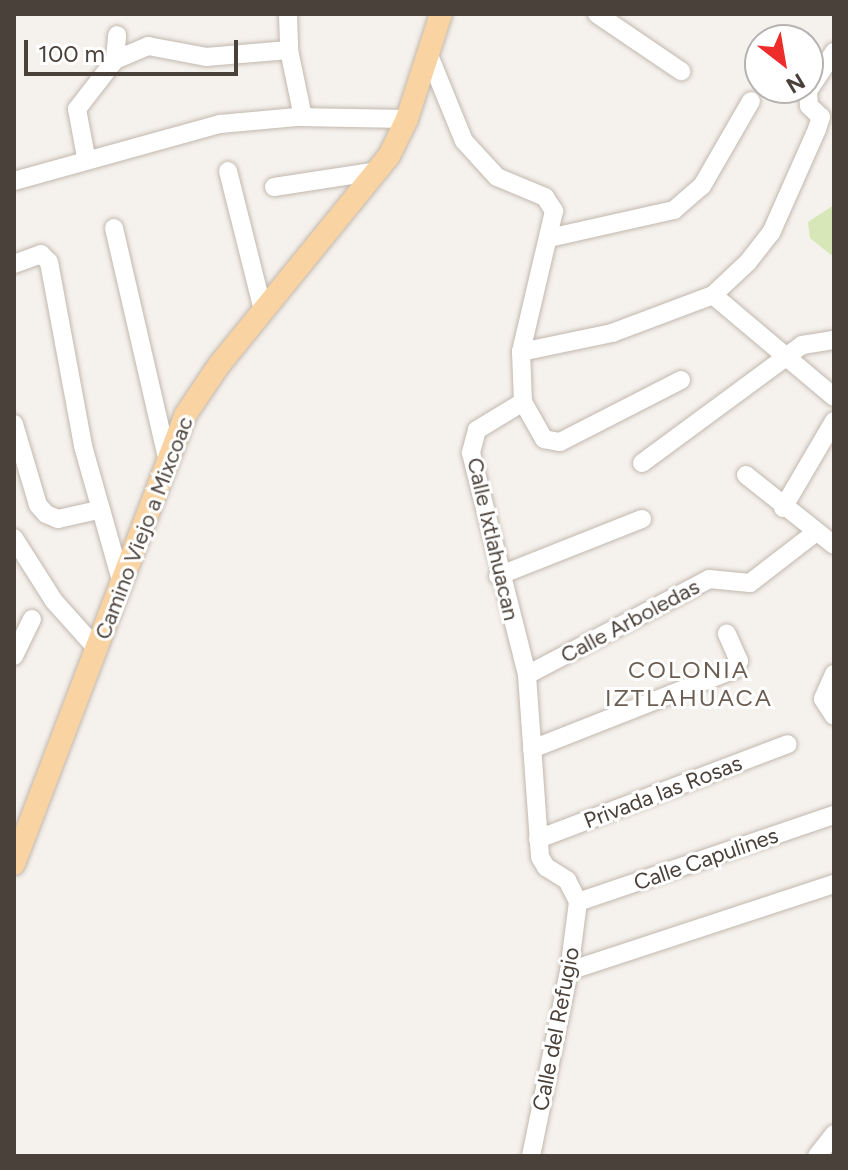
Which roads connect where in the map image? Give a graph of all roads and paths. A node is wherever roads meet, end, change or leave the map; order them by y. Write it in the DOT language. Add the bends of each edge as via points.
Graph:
graph roads {
  1 [pos="441,14"];
  2 [pos="597,14"];
  3 [pos="288,15"];
  4 [pos="117,35"];
  5 [pos="289,50"];
  6 [pos="834,52"];
  7 [pos="428,53"];
  8 [pos="115,60"];
  9 [pos="681,71"];
  10 [pos="749,104"];
  11 [pos="303,117"];
  12 [pos="407,119"];
  13 [pos="86,157"];
  14 [pos="228,171"];
  15 [pos="379,171"];
  16 [pos="14,181"];
  17 [pos="274,187"];
  18 [pos="114,228"];
  19 [pos="549,238"];
  20 [pos="14,264"];
  21 [pos="713,295"];
  22 [pos="263,310"];
  23 [pos="834,340"];
  24 [pos="521,352"];
  25 [pos="787,357"];
  26 [pos="681,380"];
  27 [pos="831,395"];
  28 [pos="523,402"];
  29 [pos="834,420"];
  30 [pos="14,424"];
  31 [pos="168,462"];
  32 [pos="642,463"];
  33 [pos="746,475"];
  34 [pos="783,508"];
  35 [pos="98,510"];
  36 [pos="642,519"];
  37 [pos="815,533"];
  38 [pos="14,538"];
  39 [pos="834,545"];
  40 [pos="498,576"];
  41 [pos="122,584"];
  42 [pos="32,619"];
  43 [pos="727,634"];
  44 [pos="97,649"];
  45 [pos="14,656"];
  46 [pos="834,674"];
  47 [pos="527,675"];
  48 [pos="834,716"];
  49 [pos="788,744"];
  50 [pos="532,749"];
  51 [pos="834,815"];
  52 [pos="538,839"];
  53 [pos="14,864"];
  54 [pos="834,884"];
  55 [pos="578,902"];
  56 [pos="569,971"];
  57 [pos="834,1134"];
  58 [pos="531,1156"];
  59 [pos="817,1156"];
  1 -- 7 [label="main road, Camino Viejo a Mixcoac"];
  2 -- 9 [label="street"];
  3 -- 5 [label="street"];
  4 -- 8 [label="street"];
  5 -- 8 [label="street" via="206,57 148,46"];
  5 -- 11 [label="street"];
  6 -- 21 [label="street" via="808,91 809,106 821,117 771,233"];
  7 -- 12 [label="main road, Camino Viejo a Mixcoac"];
  7 -- 19 [label="street" via="464,141 497,177 551,204"];
  8 -- 13 [label="street" via="77,109"];
  10 -- 19 [label="street" via="702,186 674,210"];
  11 -- 12 [label="street"];
  11 -- 13 [label="street" via="220,124"];
  12 -- 15 [label="main road, Camino Viejo a Mixcoac"];
  13 -- 16 [label="street"];
  14 -- 22 [label="street"];
  15 -- 17 [label="street"];
  15 -- 22 [label="main road, Camino Viejo a Mixcoac"];
  18 -- 31 [label="street"];
  19 -- 24 [label="street"];
  20 -- 35 [label="street" via="41,254 49,262"];
  21 -- 24 [label="street" via="612,333"];
  21 -- 25 [label="street"];
  22 -- 31 [label="main road, Camino Viejo a Mixcoac" via="186,414"];
  23 -- 25 [label="street" via="802,345"];
  24 -- 28 [label="street"];
  25 -- 27 [label="street"];
  25 -- 32 [label="street"];
  26 -- 28 [label="street" via="644,403 551,443"];
  27 -- 29 [label="street"];
  28 -- 40 [label="street, Calle Ixtlahuacan" via="472,437"];
  29 -- 34 [label="street"];
  30 -- 35 [label="street" via="38,505 46,514 58,519"];
  31 -- 41 [label="main road, Camino Viejo a Mixcoac"];
  33 -- 34 [label="street"];
  34 -- 37 [label="street"];
  35 -- 41 [label="street"];
  36 -- 40 [label="street"];
  37 -- 39 [label="street"];
  37 -- 47 [label="street, Calle Arboledas" via="750,583 709,579"];
  38 -- 44 [label="street" via="54,601"];
  40 -- 47 [label="street, Calle Ixtlahuacan"];
  41 -- 44 [label="main road, Camino Viejo a Mixcoac"];
  42 -- 45 [label="street"];
  43 -- 50 [label="street" via="739,661 735,669"];
  44 -- 53 [label="main road, Camino Viejo a Mixcoac"];
  46 -- 48 [label="street" via="823,699"];
  47 -- 50 [label="street, Calle Ixtlahuacan"];
  49 -- 52 [label="street, Privada las Rosas"];
  50 -- 52 [label="street, Calle Ixtlahuacan"];
  51 -- 55 [label="street, Calle Capulines"];
  52 -- 55 [label="street, Calle Ixtlahuacan" via="542,862 567,880"];
  54 -- 56 [label="street"];
  55 -- 56 [label="street, Calle del Refugio"];
  56 -- 58 [label="street, Calle del Refugio"];
  57 -- 59 [label="street"];
}
